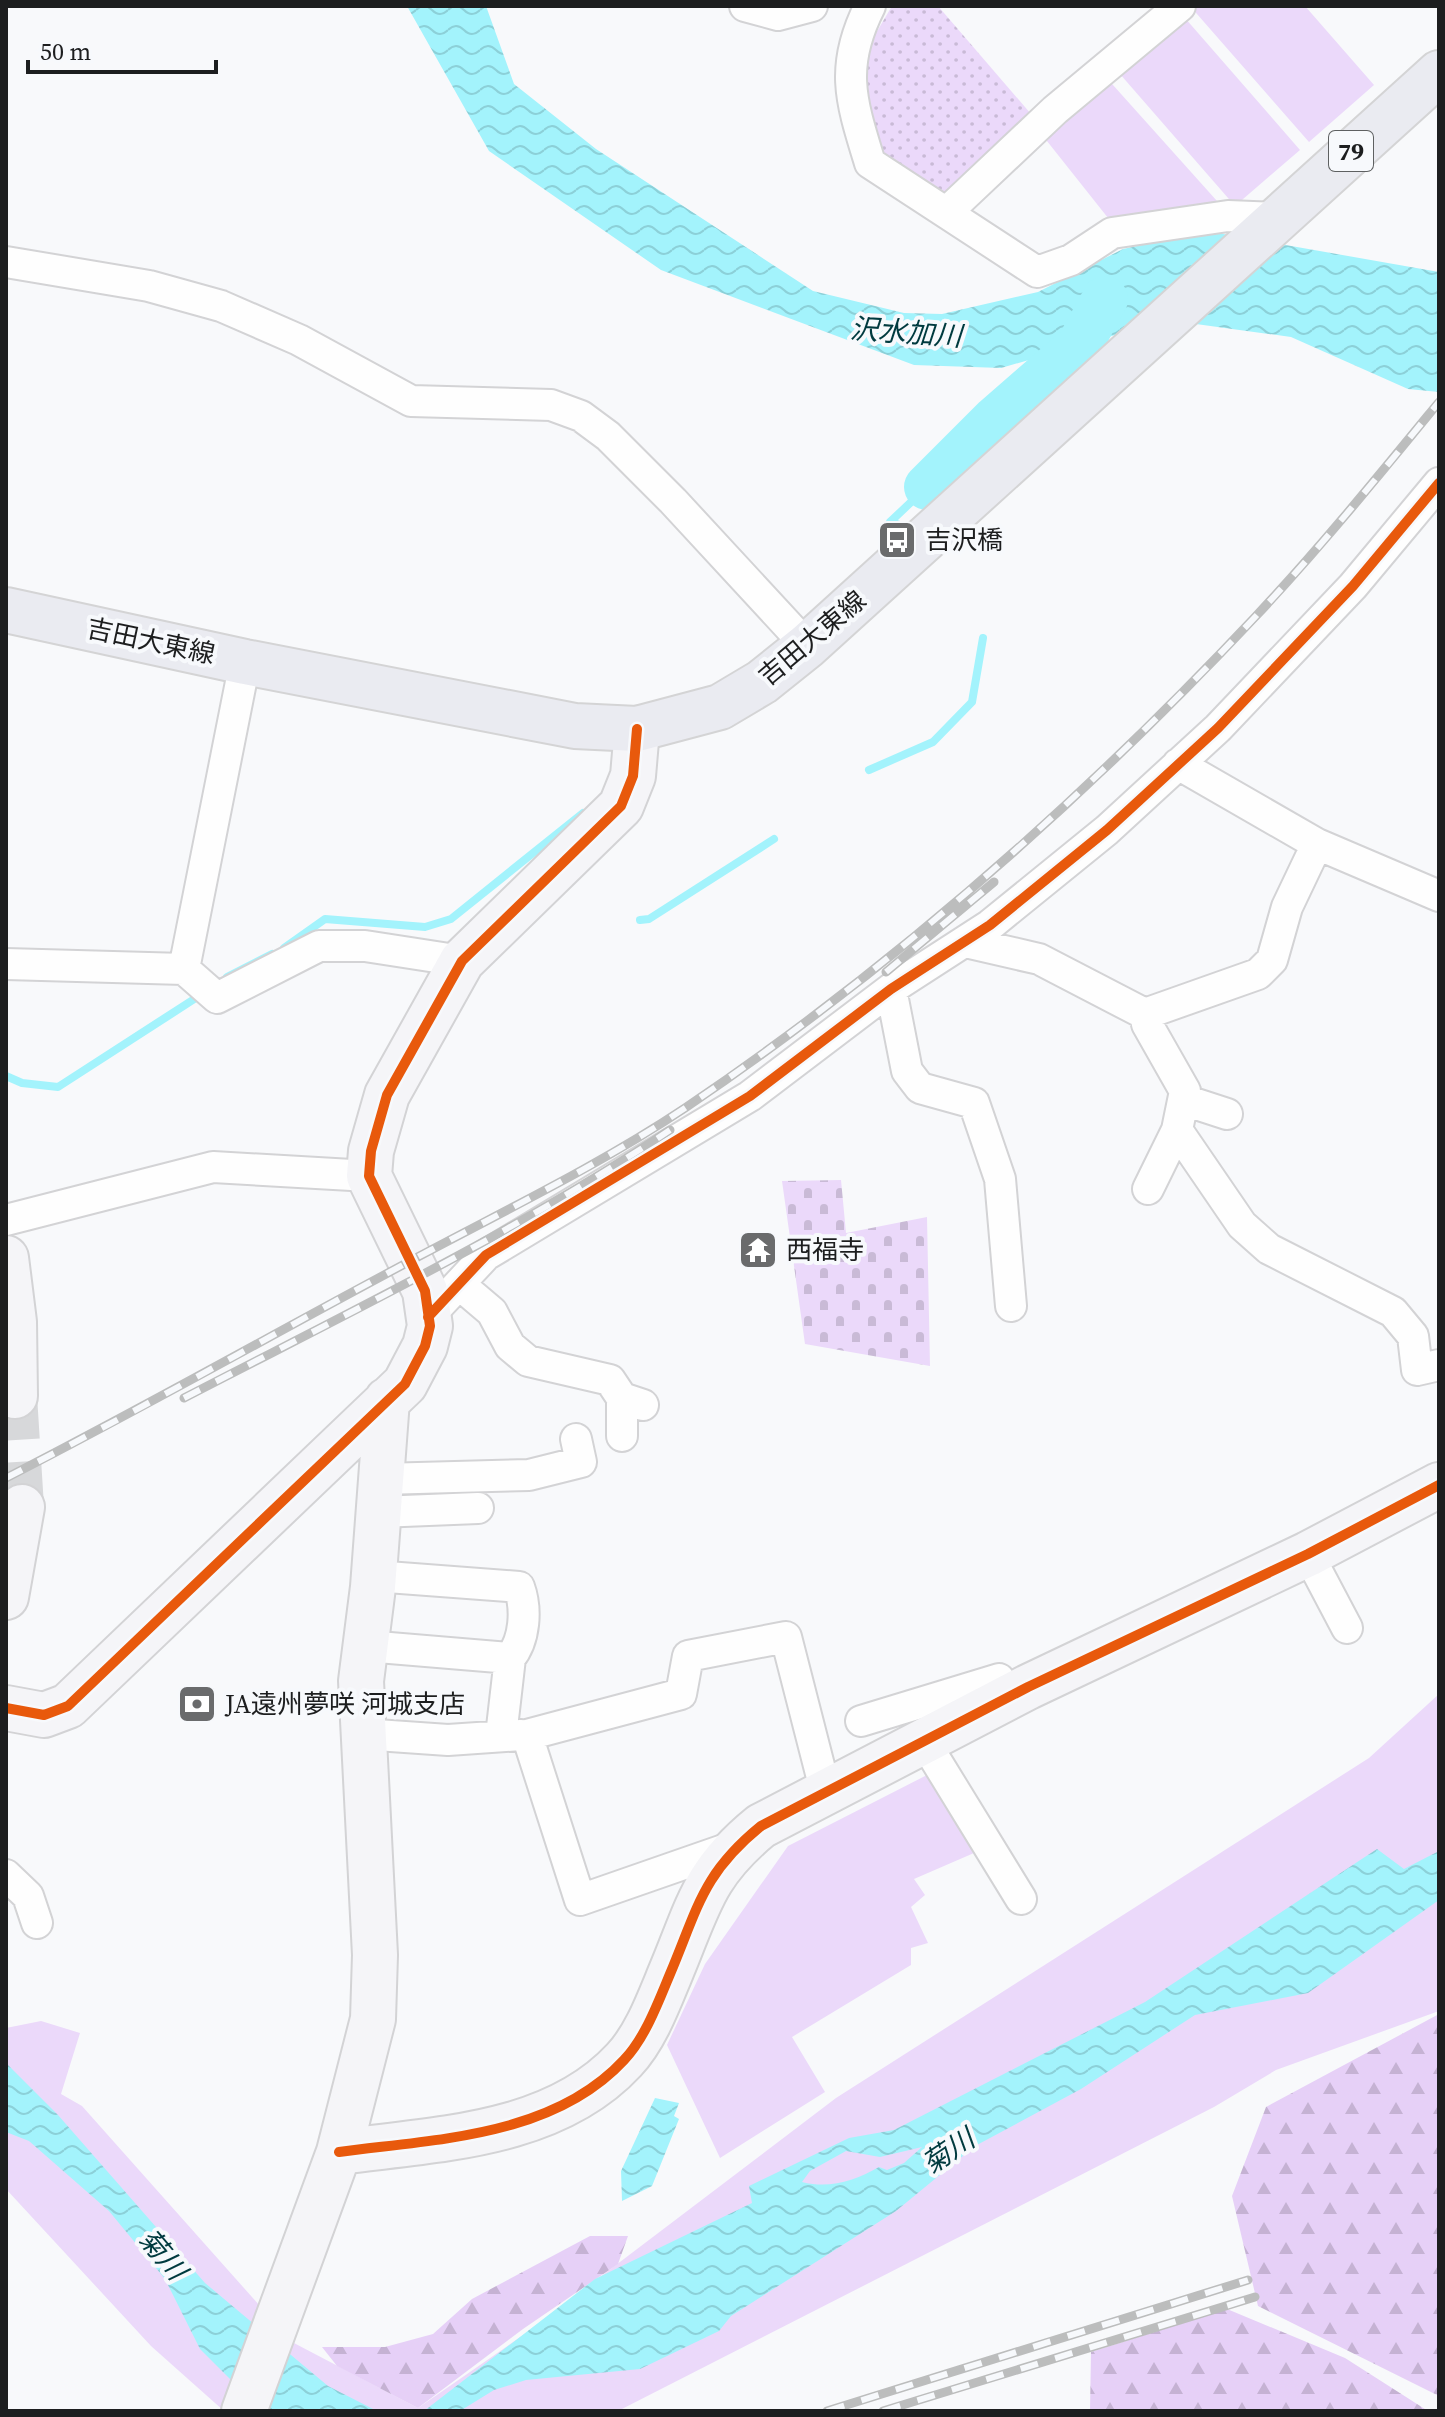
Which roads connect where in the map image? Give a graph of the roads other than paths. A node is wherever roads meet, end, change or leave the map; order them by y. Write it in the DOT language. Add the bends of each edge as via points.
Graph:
graph roads {
  1 [pos="745,6"];
  2 [pos="812,6"];
  3 [pos="870,6"];
  4 [pos="1180,6"];
  5 [pos="1439,73"];
  6 [pos="948,211"];
  7 [pos="1270,223"];
  8 [pos="6,262"];
  9 [pos="1439,483"];
  10 [pos="7,616"];
  11 [pos="807,646"];
  12 [pos="245,662"];
  13 [pos="637,729"];
  14 [pos="1178,764"];
  15 [pos="1317,844"];
  16 [pos="1439,896"];
  17 [pos="965,942"];
  18 [pos="462,961"];
  19 [pos="6,964"];
  20 [pos="199,982"];
  21 [pos="891,989"];
  22 [pos="1145,1014"];
  23 [pos="1184,1100"];
  24 [pos="1227,1114"];
  25 [pos="1177,1130"];
  26 [pos="369,1176"];
  27 [pos="1148,1189"];
  28 [pos="6,1220"];
  29 [pos="6,1258"];
  30 [pos="459,1284"];
  31 [pos="1011,1306"];
  32 [pos="428,1317"];
  33 [pos="1439,1365"];
  34 [pos="15,1396"];
  35 [pos="387,1400"];
  36 [pos="622,1436"];
  37 [pos="576,1439"];
  38 [pos="1437,1492"];
  39 [pos="380,1496"];
  40 [pos="22,1507"];
  41 [pos="478,1508"];
  42 [pos="1308,1554"];
  43 [pos="374,1576"];
  44 [pos="6,1597"];
  45 [pos="1347,1628"];
  46 [pos="366,1646"];
  47 [pos="510,1658"];
  48 [pos="1008,1698"];
  49 [pos="6,1708"];
  50 [pos="861,1721"];
  51 [pos="362,1734"];
  52 [pos="514,1735"];
  53 [pos="924,1741"];
  54 [pos="826,1793"];
  55 [pos="738,1845"];
  56 [pos="6,1875"];
  57 [pos="1021,1899"];
  58 [pos="37,1923"];
  59 [pos="339,2152"];
  60 [pos="244,2411"];
  1 -- 2 [label="street" via="778,15"];
  3 -- 6 [label="street" via="857,31 848,72 850,98 870,163"];
  4 -- 6 [label="street" via="1055,110"];
  5 -- 7 [label="main road, 吉田大東線 / 79"];
  6 -- 7 [label="street" via="1037,272 1071,260 1112,233 1228,216"];
  7 -- 11 [label="main road, 吉田大東線 / 79"];
  8 -- 11 [label="street" via="149,286 221,306 299,340 411,401 551,405 581,416 673,501"];
  9 -- 14 [label="street" via="1353,586"];
  10 -- 12 [label="main road, 吉田大東線 / 79"];
  11 -- 13 [label="main road, 吉田大東線 / 79" via="720,707"];
  12 -- 13 [label="main road, 吉田大東線 / 79" via="575,726"];
  12 -- 20 [label="street"];
  13 -- 18 [label="street" via="633,776 621,806"];
  14 -- 15 [label="street"];
  14 -- 17 [label="street" via="1107,830"];
  15 -- 16 [label="street"];
  15 -- 22 [label="street" via="1287,907 1272,960 1258,974"];
  17 -- 21 [label="street"];
  17 -- 22 [label="street" via="1039,959"];
  18 -- 20 [label="street" via="365,946 319,946"];
  18 -- 26 [label="street" via="387,1095"];
  19 -- 20 [label="street"];
  21 -- 30 [label="street" via="750,1096 486,1255"];
  21 -- 31 [label="street" via="907,1071 920,1088 974,1103 1000,1179"];
  22 -- 23 [label="street" via="1185,1091"];
  23 -- 24 [label="street"];
  23 -- 25 [label="street"];
  25 -- 27 [label="street"];
  25 -- 33 [label="street" via="1242,1225 1277,1255 1393,1312 1413,1336 1417,1370"];
  26 -- 28 [label="street" via="213,1167"];
  26 -- 32 [label="street" via="425,1291"];
  29 -- 34 [label="street"];
  30 -- 32 [label="street"];
  30 -- 36 [label="street" via="492,1312 510,1346 528,1361 610,1380 633,1401"];
  32 -- 35 [label="street" via="425,1346 405,1384"];
  35 -- 39 [label="street"];
  35 -- 49 [label="street" via="68,1706 44,1715"];
  37 -- 39 [label="street" via="581,1462 529,1475"];
  38 -- 42 [label="street"];
  39 -- 41 [label="street"];
  39 -- 43 [label="street"];
  40 -- 44 [label="street"];
  42 -- 45 [label="street"];
  42 -- 48 [label="street"];
  43 -- 46 [label="street"];
  43 -- 47 [label="street" via="519,1587 522,1644"];
  46 -- 47 [label="street"];
  46 -- 51 [label="street"];
  47 -- 52 [label="street"];
  48 -- 50 [label="street" via="999,1679"];
  48 -- 53 [label="street"];
  51 -- 52 [label="street" via="448,1740"];
  51 -- 59 [label="street" via="375,1955 373,2019"];
  52 -- 54 [label="street" via="681,1694 688,1656 786,1637"];
  52 -- 55 [label="street" via="580,1900"];
  53 -- 54 [label="street"];
  53 -- 57 [label="street"];
  54 -- 55 [label="street" via="761,1826"];
  55 -- 59 [label="street" via="706,1884 644,2030 625,2060 585,2093 538,2116 471,2135"];
  56 -- 58 [label="street" via="28,1896"];
  59 -- 60 [label="street"];
}
